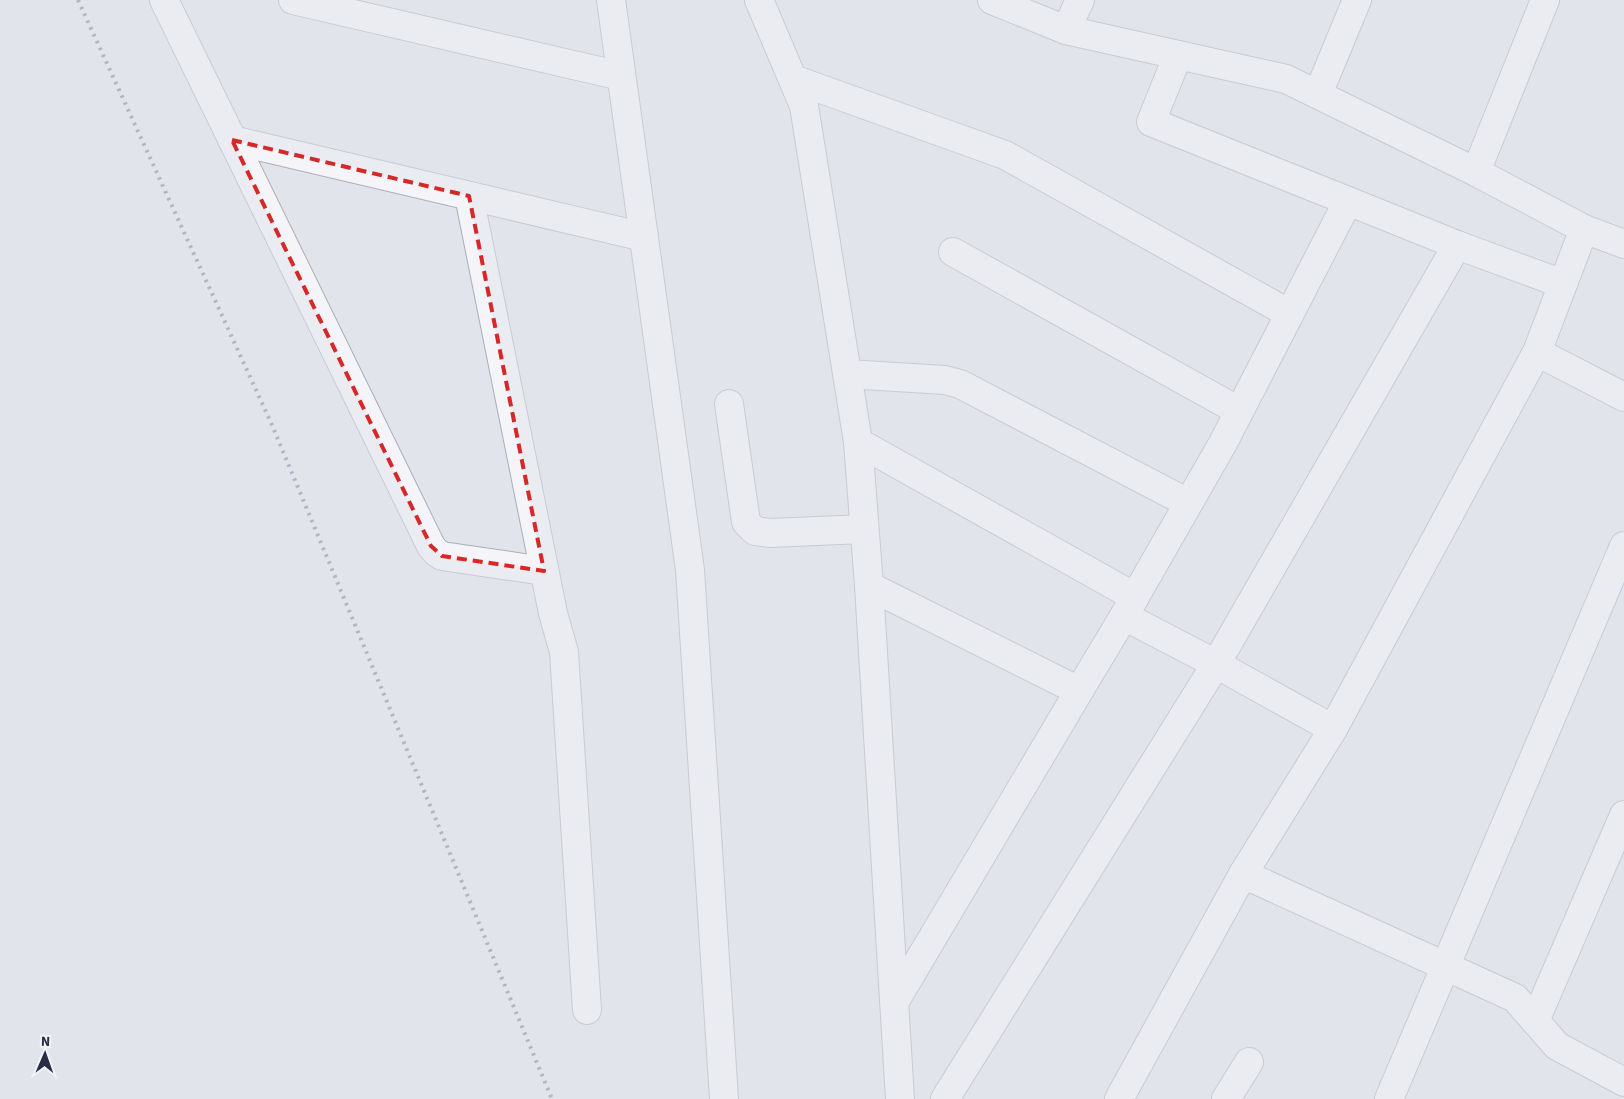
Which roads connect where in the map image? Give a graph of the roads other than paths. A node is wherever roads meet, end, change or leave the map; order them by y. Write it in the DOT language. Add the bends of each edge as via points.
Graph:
graph roads {
  1 [pos="164,0"];
  2 [pos="293,0"];
  3 [pos="611,0"];
  4 [pos="759,0"];
  5 [pos="992,0"];
  6 [pos="1080,0"];
  7 [pos="1357,0"];
  8 [pos="1545,0"];
  9 [pos="1066,30"];
  10 [pos="1178,55"];
  11 [pos="622,76"];
  12 [pos="793,79"];
  13 [pos="1318,94"];
  14 [pos="232,140"];
  15 [pos="1476,172"];
  16 [pos="469,196"];
  17 [pos="1348,202"];
  18 [pos="1584,229"];
  19 [pos="644,237"];
  20 [pos="1624,244"];
  21 [pos="1457,245"];
  22 [pos="953,252"];
  23 [pos="1563,284"];
  24 [pos="1288,313"];
  25 [pos="1537,352"];
  26 [pos="847,374"];
  27 [pos="1624,397"];
  28 [pos="729,404"];
  29 [pos="1239,411"];
  30 [pos="858,442"];
  31 [pos="1188,503"];
  32 [pos="864,529"];
  33 [pos="1624,546"];
  34 [pos="544,571"];
  35 [pos="868,586"];
  36 [pos="1129,607"];
  37 [pos="1216,664"];
  38 [pos="1079,691"];
  39 [pos="1333,729"];
  40 [pos="1624,815"];
  41 [pos="1243,874"];
  42 [pos="1447,967"];
  43 [pos="895,1001"];
  44 [pos="587,1010"];
  45 [pos="1535,1021"];
  46 [pos="1249,1062"];
  47 [pos="1624,1082"];
  48 [pos="724,1099"];
  49 [pos="900,1099"];
  50 [pos="945,1099"];
  51 [pos="1119,1099"];
  52 [pos="1226,1099"];
  53 [pos="1390,1099"];
  1 -- 14 [label="street"];
  2 -- 11 [label="street"];
  3 -- 11 [label="street"];
  4 -- 12 [label="street"];
  5 -- 9 [label="street"];
  6 -- 9 [label="street"];
  7 -- 13 [label="street"];
  8 -- 15 [label="street"];
  9 -- 10 [label="street"];
  10 -- 13 [label="street" via="1286,79"];
  10 -- 17 [label="street" via="1151,122"];
  11 -- 19 [label="street"];
  12 -- 24 [label="street" via="994,150"];
  12 -- 26 [label="street" via="804,106"];
  13 -- 15 [label="street"];
  14 -- 16 [label="street"];
  14 -- 34 [label="street" via="431,546 442,556"];
  15 -- 18 [label="street"];
  16 -- 19 [label="street"];
  16 -- 34 [label="street"];
  17 -- 21 [label="street"];
  17 -- 24 [label="street"];
  18 -- 20 [label="street"];
  18 -- 23 [label="street"];
  19 -- 48 [label="street" via="690,570"];
  21 -- 23 [label="street"];
  21 -- 37 [label="street"];
  22 -- 29 [label="street"];
  23 -- 25 [label="street"];
  24 -- 29 [label="street"];
  25 -- 27 [label="street"];
  25 -- 39 [label="street"];
  26 -- 30 [label="street"];
  26 -- 31 [label="street" via="945,380 960,384"];
  28 -- 32 [label="street" via="746,522 755,531"];
  29 -- 31 [label="street"];
  30 -- 32 [label="street"];
  30 -- 36 [label="street"];
  31 -- 36 [label="street"];
  32 -- 35 [label="street"];
  33 -- 42 [label="street"];
  34 -- 44 [label="street" via="564,652"];
  35 -- 38 [label="street"];
  35 -- 43 [label="street"];
  36 -- 37 [label="street"];
  36 -- 38 [label="street"];
  37 -- 39 [label="street"];
  37 -- 50 [label="street"];
  38 -- 43 [label="street"];
  39 -- 41 [label="street"];
  40 -- 45 [label="street"];
  41 -- 42 [label="street"];
  41 -- 51 [label="street"];
  42 -- 45 [label="street" via="1515,998"];
  42 -- 53 [label="street"];
  43 -- 49 [label="street"];
  45 -- 47 [label="street" via="1557,1046"];
  46 -- 52 [label="street"];
}
